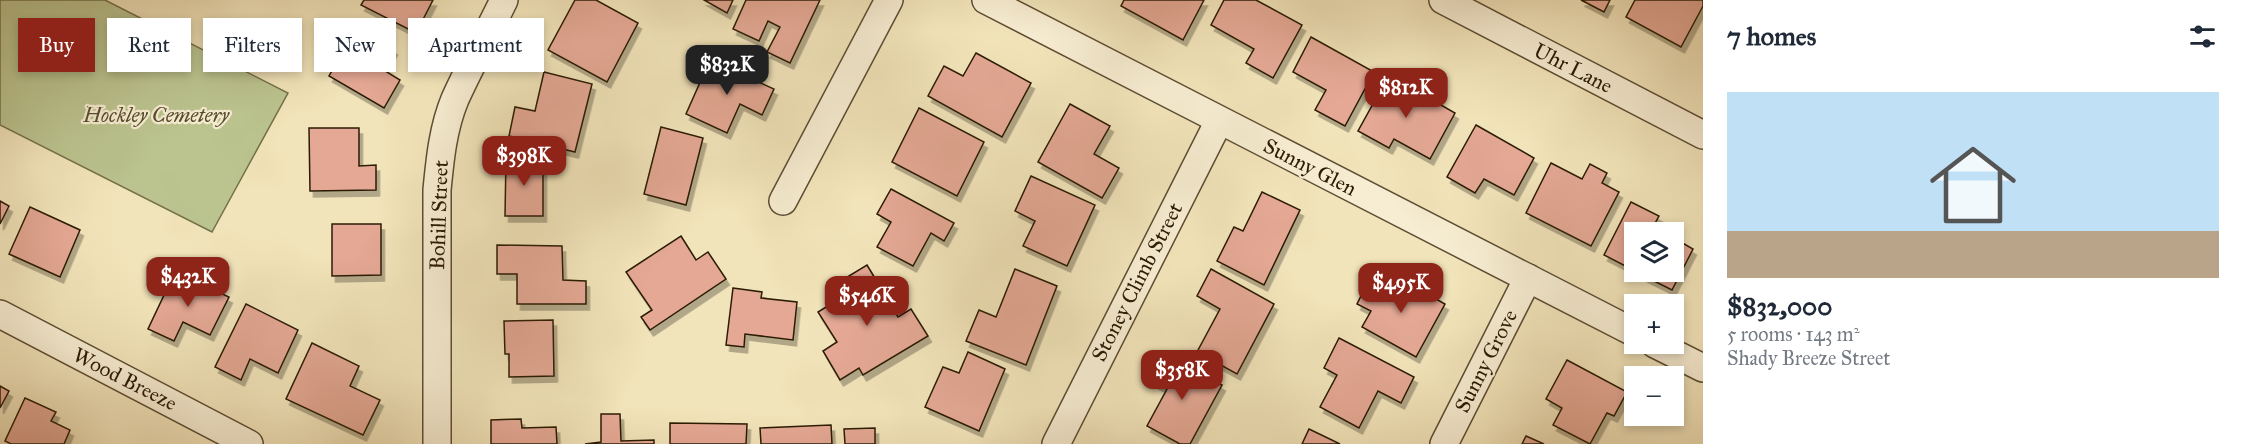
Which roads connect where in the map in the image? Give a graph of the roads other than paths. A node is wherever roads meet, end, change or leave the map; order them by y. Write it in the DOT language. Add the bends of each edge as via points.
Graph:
graph roads {
  1 [pos="504,0"];
  2 [pos="889,0"];
  3 [pos="986,0"];
  4 [pos="1443,0"];
  5 [pos="1219,121"];
  6 [pos="1703,135"];
  7 [pos="783,201"];
  8 [pos="1528,278"];
  9 [pos="0,314"];
  10 [pos="1624,327"];
  11 [pos="1675,354"];
  12 [pos="1703,368"];
  13 [pos="249,444"];
  14 [pos="437,444"];
  15 [pos="1056,444"];
  16 [pos="1444,444"];
  1 -- 14 [label="street, Bohill Street" via="455,100 440,159"];
  2 -- 7 [label="street"];
  3 -- 5 [label="street, Sunny Glen"];
  4 -- 6 [label="street, Uhr Lane"];
  5 -- 8 [label="street, Sunny Glen"];
  5 -- 15 [label="street, Stoney Climb Street"];
  8 -- 10 [label="street, Sunny Glen"];
  8 -- 16 [label="street, Sunny Grove"];
  9 -- 13 [label="street, Wood Breeze"];
  11 -- 12 [label="street"];
}
